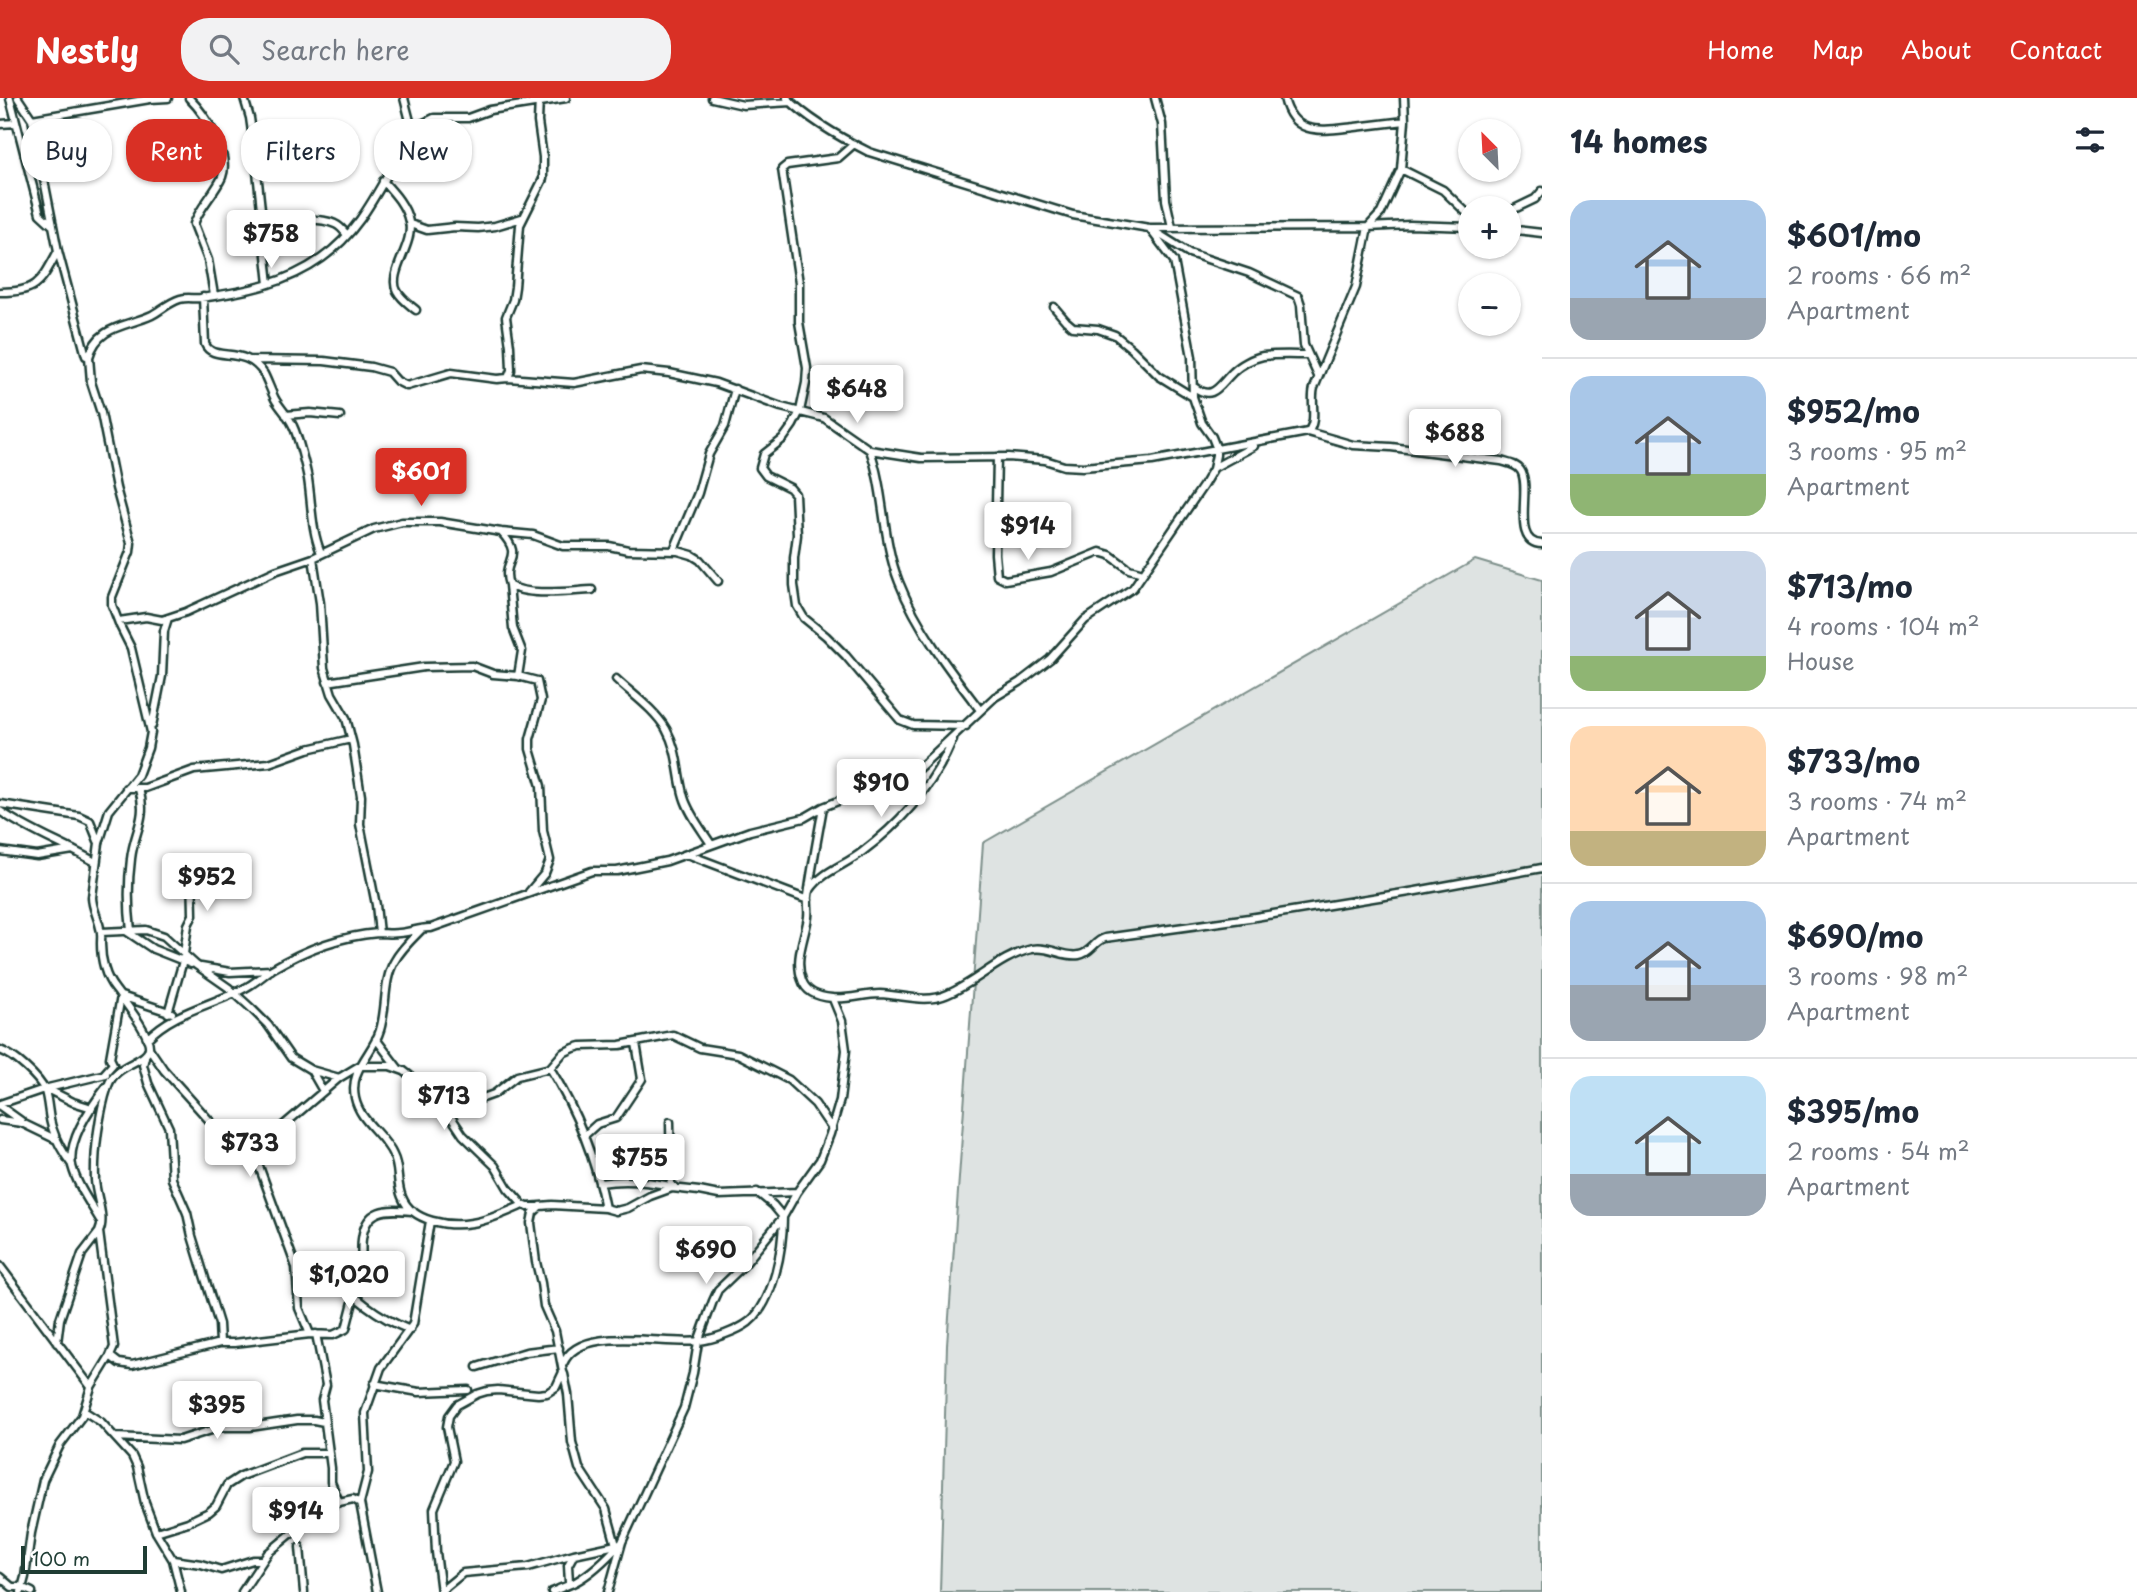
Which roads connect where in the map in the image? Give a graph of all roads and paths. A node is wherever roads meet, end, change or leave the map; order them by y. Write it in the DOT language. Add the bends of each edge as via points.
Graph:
graph roads {
  1 [pos="10,98"];
  2 [pos="18,98"];
  3 [pos="168,98"];
  4 [pos="189,98"];
  5 [pos="244,98"];
  6 [pos="404,98"];
  7 [pos="566,98"];
  8 [pos="712,98"];
  9 [pos="1155,98"];
  10 [pos="1284,98"];
  11 [pos="1404,98"];
  12 [pos="539,100"];
  13 [pos="789,100"];
  14 [pos="32,118"];
  15 [pos="410,118"];
  16 [pos="433,119"];
  17 [pos="1405,121"];
  18 [pos="16,123"];
  19 [pos="0,124"];
  20 [pos="854,144"];
  21 [pos="1401,169"];
  22 [pos="382,182"];
  23 [pos="384,182"];
  24 [pos="1542,191"];
  25 [pos="1458,204"];
  26 [pos="1521,206"];
  27 [pos="522,218"];
  28 [pos="262,222"];
  29 [pos="410,224"];
  30 [pos="52,225"];
  31 [pos="1172,227"];
  32 [pos="1458,227"];
  33 [pos="1149,228"];
  34 [pos="1368,228"];
  35 [pos="1521,231"];
  36 [pos="1542,233"];
  37 [pos="347,236"];
  38 [pos="58,251"];
  39 [pos="269,285"];
  40 [pos="0,292"];
  41 [pos="214,295"];
  42 [pos="203,298"];
  43 [pos="1054,307"];
  44 [pos="416,310"];
  45 [pos="1308,355"];
  46 [pos="89,357"];
  47 [pos="250,360"];
  48 [pos="1318,376"];
  49 [pos="508,378"];
  50 [pos="1193,386"];
  51 [pos="735,389"];
  52 [pos="1193,397"];
  53 [pos="800,411"];
  54 [pos="286,415"];
  55 [pos="340,416"];
  56 [pos="1308,432"];
  57 [pos="1263,441"];
  58 [pos="1216,447"];
  59 [pos="870,450"];
  60 [pos="997,457"];
  61 [pos="1213,468"];
  62 [pos="501,532"];
  63 [pos="1542,544"];
  64 [pos="674,550"];
  65 [pos="321,553"];
  66 [pos="313,558"];
  67 [pos="1143,573"];
  68 [pos="718,581"];
  69 [pos="509,585"];
  70 [pos="592,590"];
  71 [pos="168,618"];
  72 [pos="119,621"];
  73 [pos="518,676"];
  74 [pos="617,679"];
  75 [pos="327,682"];
  76 [pos="980,710"];
  77 [pos="966,726"];
  78 [pos="151,732"];
  79 [pos="954,737"];
  80 [pos="351,739"];
  81 [pos="126,788"];
  82 [pos="139,789"];
  83 [pos="0,804"];
  84 [pos="823,807"];
  85 [pos="0,811"];
  86 [pos="109,811"];
  87 [pos="90,821"];
  88 [pos="99,843"];
  89 [pos="711,844"];
  90 [pos="75,850"];
  91 [pos="0,851"];
  92 [pos="687,854"];
  93 [pos="95,862"];
  94 [pos="192,868"];
  95 [pos="1542,868"];
  96 [pos="809,892"];
  97 [pos="528,894"];
  98 [pos="808,900"];
  99 [pos="423,928"];
  100 [pos="128,930"];
  101 [pos="102,932"];
  102 [pos="379,933"];
  103 [pos="184,958"];
  104 [pos="196,965"];
  105 [pos="272,970"];
  106 [pos="234,993"];
  107 [pos="121,996"];
  108 [pos="833,999"];
  109 [pos="168,1013"];
  110 [pos="180,1015"];
  111 [pos="147,1039"];
  112 [pos="376,1039"];
  113 [pos="636,1043"];
  114 [pos="149,1048"];
  115 [pos="0,1050"];
  116 [pos="145,1057"];
  117 [pos="359,1066"];
  118 [pos="398,1068"];
  119 [pos="550,1068"];
  120 [pos="311,1070"];
  121 [pos="115,1072"];
  122 [pos="104,1074"];
  123 [pos="339,1078"];
  124 [pos="108,1084"];
  125 [pos="46,1089"];
  126 [pos="323,1091"];
  127 [pos="0,1105"];
  128 [pos="92,1108"];
  129 [pos="447,1111"];
  130 [pos="0,1121"];
  131 [pos="670,1122"];
  132 [pos="22,1123"];
  133 [pos="832,1129"];
  134 [pos="585,1135"];
  135 [pos="57,1140"];
  136 [pos="251,1153"];
  137 [pos="72,1165"];
  138 [pos="600,1183"];
  139 [pos="671,1186"];
  140 [pos="680,1188"];
  141 [pos="757,1192"];
  142 [pos="797,1192"];
  143 [pos="523,1205"];
  144 [pos="540,1206"];
  145 [pos="605,1208"];
  146 [pos="413,1211"];
  147 [pos="783,1217"];
  148 [pos="430,1221"];
  149 [pos="103,1224"];
  150 [pos="99,1232"];
  151 [pos="0,1266"];
  152 [pos="296,1267"];
  153 [pos="329,1271"];
  154 [pos="354,1298"];
  155 [pos="410,1330"];
  156 [pos="313,1334"];
  157 [pos="219,1342"];
  158 [pos="698,1342"];
  159 [pos="57,1343"];
  160 [pos="559,1348"];
  161 [pos="110,1356"];
  162 [pos="477,1367"];
  163 [pos="563,1368"];
  164 [pos="374,1384"];
  165 [pos="91,1387"];
  166 [pos="468,1390"];
  167 [pos="85,1411"];
  168 [pos="324,1422"];
  169 [pos="115,1437"];
  170 [pos="329,1453"];
  171 [pos="339,1502"];
  172 [pos="360,1503"];
  173 [pos="156,1532"];
  174 [pos="618,1545"];
  175 [pos="300,1547"];
  176 [pos="575,1553"];
  177 [pos="173,1560"];
  178 [pos="263,1560"];
  179 [pos="0,1577"];
  180 [pos="569,1583"];
  181 [pos="21,1590"];
  182 [pos="441,1591"];
  183 [pos="32,1592"];
  184 [pos="181,1592"];
  185 [pos="242,1592"];
  186 [pos="304,1592"];
  187 [pos="377,1592"];
  188 [pos="552,1592"];
  189 [pos="608,1592"];
  1 -- 18 [label="street"];
  2 -- 14 [label="street"];
  3 -- 14 [label="street"];
  4 -- 41 [label="street" via="201,111 223,156 222,178 194,224 208,260"];
  5 -- 28 [label="street"];
  6 -- 15 [label="street"];
  7 -- 12 [label="street"];
  8 -- 13 [label="street" via="743,105"];
  9 -- 31 [label="street" via="1162,124"];
  10 -- 17 [label="street" via="1296,121 1313,130"];
  11 -- 17 [label="street"];
  12 -- 16 [label="street" via="468,118"];
  12 -- 27 [label="street" via="543,179"];
  13 -- 20 [label="street"];
  14 -- 30 [label="street"];
  17 -- 21 [label="street"];
  18 -- 19 [label="street"];
  18 -- 30 [label="street" via="40,214"];
  20 -- 33 [label="street" via="1073,215"];
  20 -- 53 [label="street" via="838,158 782,169 807,368"];
  21 -- 25 [label="street" via="1443,190"];
  21 -- 34 [label="street" via="1381,213"];
  22 -- 37 [label="street"];
  23 -- 29 [label="street" via="402,204"];
  24 -- 26 [label="street"];
  27 -- 29 [label="street" via="478,228 427,230"];
  27 -- 49 [label="street" via="513,300 506,317"];
  28 -- 37 [label="street" via="332,223"];
  28 -- 39 [label="street"];
  29 -- 44 [label="street" via="395,285"];
  30 -- 38 [label="street"];
  31 -- 33 [label="street"];
  31 -- 34 [label="street"];
  32 -- 34 [label="street"];
  33 -- 45 [label="street" via="1189,253 1298,296"];
  33 -- 50 [label="street" via="1174,261"];
  34 -- 48 [label="street" via="1356,288"];
  35 -- 36 [label="street"];
  37 -- 39 [label="street" via="306,268"];
  38 -- 40 [label="street" via="38,284"];
  38 -- 46 [label="street"];
  39 -- 41 [label="street"];
  41 -- 42 [label="street"];
  42 -- 46 [label="street" via="176,300 103,335 93,343"];
  42 -- 47 [label="street" via="206,349"];
  43 -- 52 [label="street" via="1073,327 1115,335 1160,376"];
  45 -- 48 [label="street"];
  45 -- 50 [label="street" via="1258,358 1234,370 1216,391 1207,393"];
  46 -- 72 [label="street" via="131,543 112,597"];
  47 -- 49 [label="street" via="371,367 389,372 407,386 451,373"];
  47 -- 54 [label="street"];
  48 -- 56 [label="street"];
  49 -- 51 [label="street" via="574,383 641,370"];
  50 -- 52 [label="street"];
  51 -- 53 [label="street"];
  51 -- 64 [label="street"];
  52 -- 58 [label="street"];
  53 -- 59 [label="street" via="824,418"];
  53 -- 77 [label="street" via="760,465 766,476 795,494 794,585 799,611 900,720 913,725"];
  54 -- 55 [label="street"];
  54 -- 65 [label="street" via="306,469"];
  56 -- 57 [label="street"];
  56 -- 63 [label="street" via="1353,445 1514,466 1523,479 1527,537"];
  57 -- 58 [label="street"];
  57 -- 61 [label="street"];
  58 -- 60 [label="street" via="1152,461 1083,467"];
  58 -- 61 [label="street"];
  59 -- 60 [label="street" via="930,458"];
  59 -- 76 [label="street" via="899,581 927,634"];
  60 -- 67 [label="street" via="997,576 1005,580 1051,572 1100,552"];
  61 -- 67 [label="street"];
  62 -- 64 [label="street" via="533,535 563,546"];
  62 -- 65 [label="street" via="440,522 402,522"];
  62 -- 69 [label="street" via="514,555 506,574"];
  64 -- 68 [label="street" via="700,560"];
  65 -- 66 [label="street"];
  66 -- 71 [label="street"];
  66 -- 75 [label="street"];
  67 -- 76 [label="street" via="1129,591 1085,620 1045,664"];
  69 -- 70 [label="street" via="527,591"];
  69 -- 73 [label="street" via="513,628 522,651"];
  71 -- 72 [label="street"];
  71 -- 78 [label="street"];
  72 -- 78 [label="street" via="131,648"];
  73 -- 75 [label="street" via="453,666"];
  73 -- 97 [label="street" via="539,684 540,705 530,749 541,786 550,860"];
  74 -- 89 [label="street" via="667,731 688,807"];
  75 -- 80 [label="street" via="346,718"];
  76 -- 77 [label="street"];
  77 -- 79 [label="street"];
  78 -- 81 [label="street" via="138,775"];
  79 -- 84 [label="street" via="917,769"];
  79 -- 96 [label="street" via="932,781 904,816 861,853 823,875"];
  80 -- 82 [label="street" via="269,763 194,770"];
  80 -- 102 [label="street"];
  81 -- 82 [label="street"];
  81 -- 86 [label="street"];
  82 -- 100 [label="street" via="144,807 131,859"];
  83 -- 87 [label="street" via="68,813"];
  84 -- 89 [label="street" via="804,818"];
  84 -- 96 [label="street"];
  85 -- 90 [label="street"];
  86 -- 87 [label="street"];
  86 -- 88 [label="street"];
  87 -- 88 [label="street"];
  88 -- 93 [label="street"];
  89 -- 92 [label="street"];
  90 -- 91 [label="street" via="37,856"];
  90 -- 93 [label="street"];
  92 -- 97 [label="street" via="640,867 592,871"];
  92 -- 98 [label="street"];
  93 -- 101 [label="street" via="92,904"];
  94 -- 103 [label="street" via="193,915"];
  95 -- 108 [label="street" via="1105,938 1074,956 1032,949 937,998 881,994"];
  96 -- 98 [label="street"];
  97 -- 99 [label="street"];
  98 -- 108 [label="street" via="799,954 802,981 812,993"];
  99 -- 102 [label="street"];
  99 -- 112 [label="street" via="393,962"];
  100 -- 101 [label="street"];
  100 -- 103 [label="street" via="141,942"];
  100 -- 103 [label="street" via="164,936"];
  101 -- 107 [label="street" via="107,975"];
  102 -- 105 [label="street" via="321,945"];
  103 -- 104 [label="street"];
  103 -- 109 [label="street"];
  104 -- 105 [label="street" via="230,972"];
  104 -- 106 [label="street"];
  105 -- 106 [label="street"];
  106 -- 110 [label="street"];
  106 -- 120 [label="street" via="268,1025 291,1058"];
  107 -- 109 [label="street"];
  107 -- 111 [label="street"];
  107 -- 122 [label="street" via="110,1058 113,1065"];
  108 -- 133 [label="street" via="846,1050"];
  109 -- 110 [label="street"];
  110 -- 111 [label="street"];
  111 -- 114 [label="street"];
  112 -- 117 [label="street"];
  112 -- 118 [label="street"];
  113 -- 119 [label="street" via="574,1048"];
  113 -- 133 [label="street" via="673,1035 700,1048 750,1059 793,1083"];
  113 -- 134 [label="street" via="642,1079 616,1118 597,1124"];
  114 -- 116 [label="street"];
  114 -- 136 [label="street" via="226,1139"];
  115 -- 125 [label="street" via="20,1061"];
  116 -- 121 [label="street"];
  116 -- 157 [label="street" via="148,1083 169,1128 172,1179 189,1220 219,1324"];
  117 -- 118 [label="street"];
  117 -- 123 [label="street"];
  117 -- 146 [label="street" via="354,1079 359,1110 393,1153 402,1198"];
  118 -- 129 [label="street"];
  119 -- 129 [label="street" via="517,1076 494,1094"];
  119 -- 134 [label="street"];
  120 -- 123 [label="street"];
  120 -- 126 [label="street"];
  121 -- 122 [label="street"];
  121 -- 124 [label="street"];
  122 -- 125 [label="street"];
  123 -- 126 [label="street"];
  124 -- 128 [label="street"];
  124 -- 149 [label="street" via="95,1182"];
  125 -- 127 [label="street"];
  125 -- 128 [label="street"];
  125 -- 135 [label="street"];
  126 -- 136 [label="street"];
  127 -- 132 [label="street"];
  128 -- 137 [label="street" via="77,1135"];
  129 -- 143 [label="street"];
  130 -- 132 [label="street"];
  131 -- 139 [label="street"];
  132 -- 135 [label="street"];
  133 -- 142 [label="street" via="820,1160"];
  134 -- 138 [label="street"];
  135 -- 137 [label="street"];
  136 -- 152 [label="street"];
  137 -- 149 [label="street"];
  138 -- 139 [label="street" via="622,1180"];
  138 -- 145 [label="street"];
  139 -- 140 [label="street"];
  140 -- 141 [label="street" via="719,1195"];
  140 -- 145 [label="street" via="628,1208"];
  141 -- 142 [label="street"];
  141 -- 147 [label="street"];
  142 -- 147 [label="street"];
  143 -- 144 [label="street"];
  143 -- 148 [label="street" via="472,1223"];
  144 -- 145 [label="street"];
  144 -- 160 [label="street" via="531,1223 536,1262 544,1306"];
  146 -- 148 [label="street"];
  146 -- 153 [label="street" via="383,1210 371,1216 363,1234 361,1261"];
  147 -- 158 [label="street" via="719,1290"];
  147 -- 158 [label="street" via="775,1273 756,1314 738,1328"];
  148 -- 155 [label="street"];
  149 -- 150 [label="street"];
  150 -- 159 [label="street" via="82,1254 60,1319"];
  150 -- 161 [label="street" via="113,1334"];
  151 -- 159 [label="street"];
  152 -- 153 [label="street"];
  152 -- 156 [label="street" via="299,1308"];
  153 -- 154 [label="street"];
  154 -- 155 [label="street"];
  154 -- 156 [label="street" via="346,1329 333,1335"];
  155 -- 164 [label="street" via="383,1363"];
  156 -- 157 [label="street"];
  156 -- 168 [label="street" via="326,1385"];
  157 -- 161 [label="street" via="132,1365"];
  158 -- 163 [label="street" via="602,1341 572,1350"];
  158 -- 174 [label="street" via="684,1408"];
  159 -- 165 [label="street"];
  160 -- 162 [label="street" via="526,1352"];
  160 -- 163 [label="street"];
  161 -- 165 [label="street"];
  163 -- 174 [label="street" via="576,1459 606,1509"];
  163 -- 182 [label="street" via="556,1387 547,1393 487,1391 457,1405 449,1416 454,1461 434,1509"];
  164 -- 166 [label="street" via="419,1392"];
  164 -- 172 [label="street" via="365,1413 368,1472"];
  165 -- 167 [label="street"];
  167 -- 169 [label="street"];
  167 -- 181 [label="street" via="60,1445 43,1480"];
  168 -- 169 [label="street" via="296,1420 213,1428 180,1440"];
  168 -- 170 [label="street"];
  169 -- 173 [label="street" via="137,1467"];
  170 -- 171 [label="street" via="331,1482"];
  170 -- 173 [label="street" via="302,1453 241,1476 227,1485 209,1512"];
  171 -- 172 [label="street" via="352,1499"];
  171 -- 178 [label="street" via="293,1531"];
  172 -- 187 [label="street"];
  173 -- 177 [label="street"];
  174 -- 176 [label="street"];
  174 -- 180 [label="street" via="585,1576"];
  174 -- 189 [label="street"];
  175 -- 186 [label="street"];
  176 -- 180 [label="street" via="568,1565"];
  176 -- 182 [label="street" via="527,1567 463,1573"];
  177 -- 178 [label="street" via="221,1570"];
  177 -- 184 [label="street"];
  178 -- 185 [label="street"];
  179 -- 181 [label="street"];
  180 -- 188 [label="street"];
  181 -- 183 [label="street"];
}
